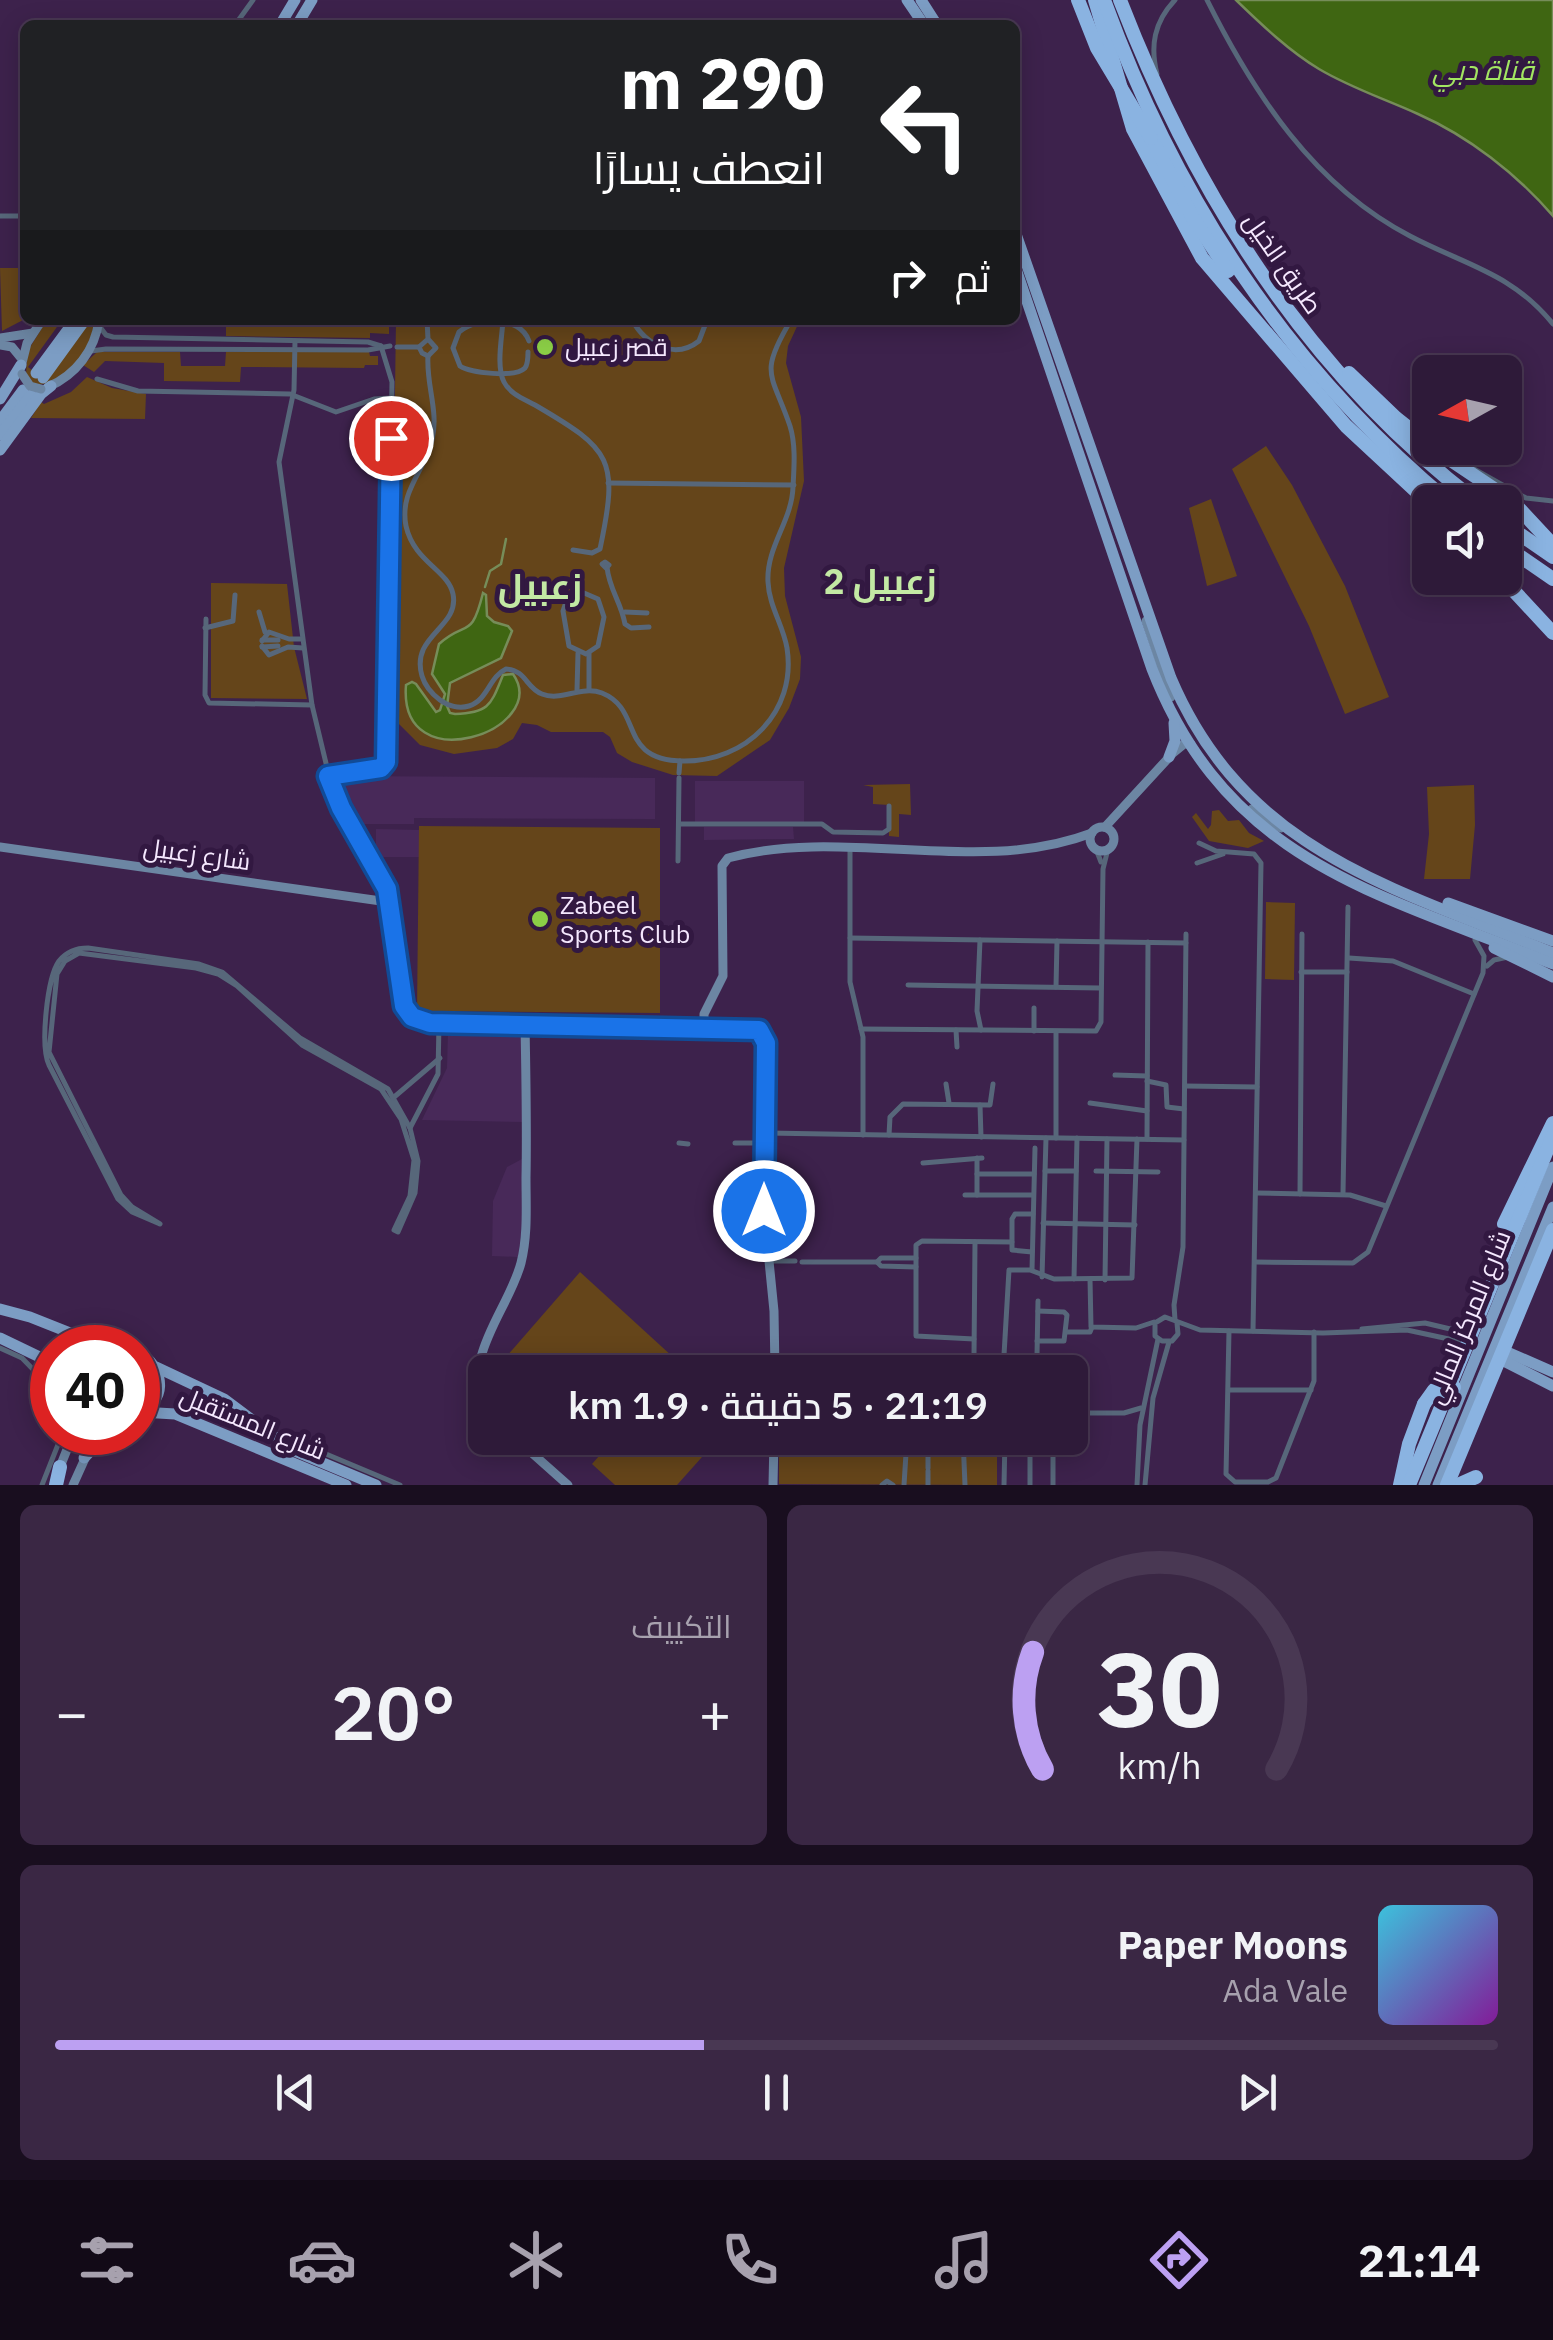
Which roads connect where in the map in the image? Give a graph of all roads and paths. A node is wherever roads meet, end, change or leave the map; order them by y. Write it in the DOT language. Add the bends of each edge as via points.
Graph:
graph roads {
  1 [pos="253,0"];
  2 [pos="1078,0"];
  3 [pos="1095,0"];
  4 [pos="1104,0"];
  5 [pos="1120,0"];
  6 [pos="1175,0"];
  7 [pos="1208,0"];
  8 [pos="238,20"];
  9 [pos="1162,102"];
  10 [pos="1173,180"];
  11 [pos="1020,245"];
  12 [pos="1020,281"];
  13 [pos="1257,324"];
  14 [pos="1553,324"];
  15 [pos="38,325"];
  16 [pos="72,325"];
  17 [pos="90,325"];
  18 [pos="93,325"];
  19 [pos="97,325"];
  20 [pos="427,325"];
  21 [pos="475,325"];
  22 [pos="506,325"];
  23 [pos="516,325"];
  24 [pos="636,325"];
  25 [pos="705,325"];
  26 [pos="788,325"];
  27 [pos="1300,327"];
  28 [pos="1281,331"];
  29 [pos="32,333"];
  30 [pos="428,339"];
  31 [pos="529,340"];
  32 [pos="295,341"];
  33 [pos="0,342"];
  34 [pos="381,346"];
  35 [pos="419,347"];
  36 [pos="436,348"];
  37 [pos="453,348"];
  38 [pos="295,350"];
  39 [pos="88,352"];
  40 [pos="528,352"];
  41 [pos="428,356"];
  42 [pos="22,366"];
  43 [pos="501,372"];
  44 [pos="97,379"];
  45 [pos="38,385"];
  46 [pos="293,394"];
  47 [pos="392,398"];
  48 [pos="0,399"];
  49 [pos="0,421"];
  50 [pos="1412,432"];
  51 [pos="0,435"];
  52 [pos="0,450"];
  53 [pos="1460,465"];
  54 [pos="1467,465"];
  55 [pos="608,482"];
  56 [pos="794,484"];
  57 [pos="1431,485"];
  58 [pos="1457,485"];
  59 [pos="1412,488"];
  60 [pos="1553,501"];
  61 [pos="1522,536"];
  62 [pos="1553,545"];
  63 [pos="573,550"];
  64 [pos="598,551"];
  65 [pos="1553,557"];
  66 [pos="1522,558"];
  67 [pos="1553,579"];
  68 [pos="613,594"];
  69 [pos="236,595"];
  70 [pos="1518,595"];
  71 [pos="600,601"];
  72 [pos="1145,607"];
  73 [pos="259,612"];
  74 [pos="624,612"];
  75 [pos="646,613"];
  76 [pos="218,614"];
  77 [pos="206,619"];
  78 [pos="221,626"];
  79 [pos="206,628"];
  80 [pos="649,628"];
  81 [pos="1553,633"];
  82 [pos="302,638"];
  83 [pos="263,642"];
  84 [pos="279,643"];
  85 [pos="304,648"];
  86 [pos="578,652"];
  87 [pos="590,654"];
  88 [pos="577,690"];
  89 [pos="589,690"];
  90 [pos="312,705"];
  91 [pos="1172,714"];
  92 [pos="1189,744"];
  93 [pos="680,761"];
  94 [pos="1167,761"];
  95 [pos="1208,772"];
  96 [pos="328,776"];
  97 [pos="889,806"];
  98 [pos="679,824"];
  99 [pos="1109,829"];
  100 [pos="1288,832"];
  101 [pos="1093,842"];
  102 [pos="1198,844"];
  103 [pos="0,847"];
  104 [pos="1108,849"];
  105 [pos="850,850"];
  106 [pos="1226,853"];
  107 [pos="678,861"];
  108 [pos="1197,863"];
  109 [pos="1103,870"];
  110 [pos="1403,898"];
  111 [pos="388,902"];
  112 [pos="1348,906"];
  113 [pos="1186,934"];
  114 [pos="1302,934"];
  115 [pos="850,938"];
  116 [pos="980,940"];
  117 [pos="1475,940"];
  118 [pos="1057,941"];
  119 [pos="1553,941"];
  120 [pos="1102,942"];
  121 [pos="1148,942"];
  122 [pos="1186,943"];
  123 [pos="1553,953"];
  124 [pos="1513,957"];
  125 [pos="1347,958"];
  126 [pos="1553,964"];
  127 [pos="1301,972"];
  128 [pos="1347,972"];
  129 [pos="1482,973"];
  130 [pos="1553,978"];
  131 [pos="908,985"];
  132 [pos="979,986"];
  133 [pos="1056,986"];
  134 [pos="1101,988"];
  135 [pos="1474,994"];
  136 [pos="1034,1008"];
  137 [pos="50,1014"];
  138 [pos="440,1023"];
  139 [pos="525,1025"];
  140 [pos="704,1028"];
  141 [pos="861,1029"];
  142 [pos="956,1030"];
  143 [pos="981,1030"];
  144 [pos="1034,1031"];
  145 [pos="1056,1032"];
  146 [pos="957,1047"];
  147 [pos="440,1058"];
  148 [pos="1115,1075"];
  149 [pos="1147,1078"];
  150 [pos="946,1084"];
  151 [pos="993,1084"];
  152 [pos="1184,1086"];
  153 [pos="1258,1086"];
  154 [pos="393,1098"];
  155 [pos="950,1103"];
  156 [pos="1090,1103"];
  157 [pos="980,1104"];
  158 [pos="1184,1109"];
  159 [pos="1147,1112"];
  160 [pos="1553,1122"];
  161 [pos="409,1131"];
  162 [pos="863,1134"];
  163 [pos="890,1135"];
  164 [pos="1553,1136"];
  165 [pos="981,1137"];
  166 [pos="764,1138"];
  167 [pos="1046,1138"];
  168 [pos="1056,1138"];
  169 [pos="1077,1138"];
  170 [pos="1107,1139"];
  171 [pos="1136,1139"];
  172 [pos="1146,1139"];
  173 [pos="1184,1140"];
  174 [pos="678,1142"];
  175 [pos="735,1143"];
  176 [pos="688,1144"];
  177 [pos="1035,1148"];
  178 [pos="923,1163"];
  179 [pos="1045,1170"];
  180 [pos="1076,1171"];
  181 [pos="1096,1171"];
  182 [pos="1106,1171"];
  183 [pos="1136,1172"];
  184 [pos="1158,1172"];
  185 [pos="1551,1173"];
  186 [pos="977,1174"];
  187 [pos="1034,1174"];
  188 [pos="1256,1193"];
  189 [pos="965,1194"];
  190 [pos="1300,1194"];
  191 [pos="1343,1194"];
  192 [pos="977,1195"];
  193 [pos="1034,1196"];
  194 [pos="1386,1206"];
  195 [pos="1553,1207"];
  196 [pos="1033,1214"];
  197 [pos="1044,1224"];
  198 [pos="1075,1224"];
  199 [pos="1106,1224"];
  200 [pos="1135,1224"];
  201 [pos="1504,1224"];
  202 [pos="1553,1230"];
  203 [pos="1524,1241"];
  204 [pos="975,1242"];
  205 [pos="1012,1242"];
  206 [pos="1032,1252"];
  207 [pos="916,1258"];
  208 [pos="770,1261"];
  209 [pos="877,1262"];
  210 [pos="1254,1262"];
  211 [pos="916,1267"];
  212 [pos="1032,1270"];
  213 [pos="1042,1276"];
  214 [pos="1074,1279"];
  215 [pos="1090,1280"];
  216 [pos="1105,1280"];
  217 [pos="1504,1290"];
  218 [pos="1174,1300"];
  219 [pos="1038,1301"];
  220 [pos="0,1309"];
  221 [pos="1038,1311"];
  222 [pos="1160,1319"];
  223 [pos="1176,1321"];
  224 [pos="1510,1322"];
  225 [pos="48,1325"];
  226 [pos="1092,1327"];
  227 [pos="1136,1328"];
  228 [pos="1200,1330"];
  229 [pos="1229,1331"];
  230 [pos="1254,1331"];
  231 [pos="1066,1332"];
  232 [pos="1317,1332"];
  233 [pos="1460,1336"];
  234 [pos="1157,1337"];
  235 [pos="0,1338"];
  236 [pos="974,1338"];
  237 [pos="1173,1340"];
  238 [pos="1037,1341"];
  239 [pos="0,1348"];
  240 [pos="1494,1351"];
  241 [pos="30,1352"];
  242 [pos="482,1355"];
  243 [pos="773,1355"];
  244 [pos="974,1355"];
  245 [pos="1004,1355"];
  246 [pos="1036,1355"];
  247 [pos="30,1366"];
  248 [pos="160,1369"];
  249 [pos="1553,1372"];
  250 [pos="1460,1384"];
  251 [pos="1480,1385"];
  252 [pos="1553,1386"];
  253 [pos="1228,1390"];
  254 [pos="1310,1390"];
  255 [pos="1144,1405"];
  256 [pos="1088,1412"];
  257 [pos="1124,1413"];
  258 [pos="160,1416"];
  259 [pos="1140,1426"];
  260 [pos="54,1455"];
  261 [pos="65,1455"];
  262 [pos="86,1455"];
  263 [pos="87,1455"];
  264 [pos="534,1455"];
  265 [pos="774,1455"];
  266 [pos="906,1455"];
  267 [pos="928,1455"];
  268 [pos="964,1455"];
  269 [pos="1005,1455"];
  270 [pos="1030,1455"];
  271 [pos="1054,1455"];
  272 [pos="84,1458"];
  273 [pos="1449,1459"];
  274 [pos="309,1464"];
  275 [pos="60,1467"];
  276 [pos="1476,1477"];
  277 [pos="337,1481"];
  278 [pos="42,1485"];
  279 [pos="54,1485"];
  280 [pos="72,1485"];
  281 [pos="362,1485"];
  282 [pos="376,1485"];
  283 [pos="400,1485"];
  284 [pos="568,1485"];
  285 [pos="773,1485"];
  286 [pos="882,1485"];
  287 [pos="894,1485"];
  288 [pos="904,1485"];
  289 [pos="928,1485"];
  290 [pos="964,1485"];
  291 [pos="1004,1485"];
  292 [pos="1030,1485"];
  293 [pos="1053,1485"];
  294 [pos="1136,1485"];
  295 [pos="1145,1485"];
  296 [pos="1400,1485"];
  297 [pos="1408,1485"];
  298 [pos="1424,1485"];
  299 [pos="1438,1485"];
  300 [pos="1448,1485"];
  301 [pos="1458,1485"];
  1 -- 8 [label="street"];
  2 -- 10 [label="highway, bridge"];
  3 -- 13 [label="highway" via="1147,160 1202,258"];
  4 -- 28 [label="highway, طريق الخيل" via="1186,185"];
  5 -- 9 [label="highway, طريق الخيل"];
  6 -- 9 [label="street" via="1154,37"];
  7 -- 14 [label="street" via="1250,80 1326,176 1402,232 1504,280"];
  9 -- 27 [label="highway, طريق الخيل" via="1218,210"];
  10 -- 13 [label="highway" via="1208,254"];
  10 -- 28 [label="highway" via="1221,262"];
  11 -- 72 [label="main road"];
  12 -- 91 [label="main road"];
  13 -- 59 [label="highway" via="1360,441"];
  15 -- 29 [label="street"];
  16 -- 45 [label="main road"];
  17 -- 45 [label="main road"];
  18 -- 39 [label="street"];
  19 -- 32 [label="street" via="113,337"];
  20 -- 30 [label="street"];
  21 -- 37 [label="street" via="457,335"];
  22 -- 43 [label="street"];
  23 -- 31 [label="street"];
  24 -- 25 [label="street" via="649,340 679,350 700,341"];
  26 -- 56 [label="street" via="771,372 792,438"];
  27 -- 50 [label="highway"];
  27 -- 58 [label="highway, طريق الخيل" via="1377,416"];
  28 -- 57 [label="highway, طريق الخيل" via="1367,428"];
  29 -- 33 [label="street"];
  29 -- 42 [label="street"];
  30 -- 35 [label="street"];
  30 -- 36 [label="street"];
  32 -- 34 [label="street"];
  32 -- 38 [label="street"];
  33 -- 42 [label="street" via="16,349"];
  34 -- 35 [label="street"];
  34 -- 38 [label="street"];
  34 -- 47 [label="street"];
  35 -- 41 [label="street"];
  36 -- 37 [label="street"];
  36 -- 41 [label="street"];
  37 -- 43 [label="street" via="465,370"];
  38 -- 39 [label="street"];
  38 -- 46 [label="street"];
  39 -- 45 [label="street" via="73,371"];
  40 -- 43 [label="street" via="524,368"];
  41 -- 88 [label="street" via="434,429 408,488 405,519 415,548 447,582 453,601 447,620 424,645 423,679 438,699 458,707 478,701 506,669 544,695"];
  42 -- 45 [label="street, bridge" via="30,386"];
  42 -- 48 [label="main road"];
  43 -- 55 [label="street" via="513,392 590,439"];
  44 -- 46 [label="street" via="138,391"];
  45 -- 49 [label="main road"];
  45 -- 51 [label="main road"];
  45 -- 52 [label="main road" via="41,394"];
  46 -- 47 [label="street" via="340,412"];
  46 -- 82 [label="street" via="279,462"];
  47 -- 96 [label="street" via="386,762"];
  53 -- 62 [label="highway" via="1512,501"];
  54 -- 60 [label="street" via="1526,498"];
  55 -- 56 [label="street"];
  55 -- 64 [label="street"];
  56 -- 93 [label="street" via="768,571 788,660 781,700 765,727 742,746 714,758"];
  61 -- 65 [label="highway"];
  63 -- 64 [label="street"];
  64 -- 68 [label="street"];
  66 -- 67 [label="highway"];
  68 -- 71 [label="street"];
  68 -- 74 [label="street"];
  69 -- 78 [label="street" via="234,620"];
  70 -- 81 [label="highway"];
  71 -- 86 [label="street" via="580,594 564,604 567,641"];
  71 -- 87 [label="street" via="604,622"];
  72 -- 92 [label="street"];
  72 -- 100 [label="main road" via="1196,727 1240,788"];
  73 -- 83 [label="street"];
  74 -- 75 [label="street"];
  74 -- 80 [label="street" via="629,628"];
  76 -- 78 [label="street"];
  77 -- 79 [label="street"];
  78 -- 79 [label="street"];
  79 -- 90 [label="street" via="209,702"];
  82 -- 84 [label="street"];
  82 -- 85 [label="street"];
  83 -- 84 [label="street"];
  83 -- 84 [label="street"];
  84 -- 85 [label="street"];
  85 -- 90 [label="street"];
  86 -- 87 [label="street"];
  86 -- 88 [label="street"];
  87 -- 89 [label="street"];
  88 -- 89 [label="street"];
  89 -- 93 [label="street" via="617,703 644,750"];
  90 -- 96 [label="street"];
  91 -- 92 [label="main road"];
  91 -- 94 [label="main road" via="1175,740"];
  92 -- 94 [label="street"];
  92 -- 95 [label="main road"];
  92 -- 100 [label="street" via="1199,747 1252,808"];
  93 -- 98 [label="street"];
  94 -- 95 [label="main road" via="1187,760"];
  94 -- 99 [label="street"];
  95 -- 110 [label="main road" via="1283,844 1333,874"];
  96 -- 111 [label="street" via="384,880"];
  97 -- 98 [label="street" via="883,833 833,832 822,824"];
  98 -- 107 [label="street"];
  99 -- 101 [label="street"];
  99 -- 104 [label="street" via="1114,842"];
  100 -- 110 [label="main road"];
  101 -- 104 [label="street"];
  101 -- 105 [label="street" via="1017,850"];
  101 -- 109 [label="street"];
  102 -- 106 [label="street"];
  103 -- 111 [label="street, شارع زعبيل"];
  104 -- 109 [label="street"];
  105 -- 115 [label="street"];
  105 -- 140 [label="street" via="759,852 725,860 722,976"];
  106 -- 108 [label="street"];
  106 -- 153 [label="street" via="1254,854 1261,862"];
  109 -- 120 [label="street"];
  110 -- 117 [label="main road" via="1423,918"];
  110 -- 119 [label="main road" via="1425,895"];
  110 -- 123 [label="main road"];
  110 -- 126 [label="main road"];
  111 -- 138 [label="street" via="404,1006 416,1020"];
  112 -- 125 [label="street"];
  113 -- 122 [label="street"];
  114 -- 127 [label="street"];
  115 -- 116 [label="street"];
  115 -- 141 [label="street" via="850,990"];
  116 -- 118 [label="street"];
  116 -- 132 [label="street"];
  117 -- 124 [label="main road"];
  117 -- 129 [label="street" via="1484,956"];
  118 -- 120 [label="street"];
  118 -- 133 [label="street"];
  120 -- 121 [label="street"];
  120 -- 134 [label="street"];
  121 -- 122 [label="street"];
  121 -- 149 [label="street"];
  122 -- 152 [label="street"];
  124 -- 129 [label="street" via="1494,960"];
  124 -- 130 [label="main road"];
  125 -- 128 [label="street"];
  125 -- 135 [label="street" via="1394,961"];
  127 -- 128 [label="street"];
  127 -- 190 [label="street"];
  128 -- 191 [label="street"];
  129 -- 135 [label="street"];
  131 -- 132 [label="street"];
  132 -- 133 [label="street"];
  132 -- 143 [label="street"];
  133 -- 134 [label="street"];
  134 -- 145 [label="street" via="1099,1028"];
  135 -- 194 [label="street"];
  136 -- 144 [label="street"];
  137 -- 137 [label="street" via="46,1061 118,1199 160,1225 121,1196 54,1066"];
  137 -- 154 [label="street" via="55,968 68,953 88,948 199,964 222,972 309,1045"];
  138 -- 139 [label="street"];
  138 -- 147 [label="street"];
  139 -- 140 [label="street"];
  139 -- 242 [label="street" via="525,1241"];
  140 -- 166 [label="street" via="752,1028 763,1035"];
  141 -- 142 [label="street"];
  141 -- 162 [label="street"];
  142 -- 143 [label="street"];
  142 -- 146 [label="street"];
  143 -- 144 [label="street"];
  144 -- 145 [label="street"];
  145 -- 168 [label="street"];
  147 -- 154 [label="street"];
  147 -- 161 [label="street" via="435,1084"];
  148 -- 149 [label="street"];
  149 -- 158 [label="street" via="1166,1085 1167,1107"];
  149 -- 159 [label="street"];
  150 -- 155 [label="street"];
  151 -- 157 [label="street" via="992,1103"];
  152 -- 153 [label="street"];
  152 -- 158 [label="street"];
  153 -- 188 [label="street"];
  154 -- 161 [label="street"];
  155 -- 157 [label="street"];
  155 -- 163 [label="street" via="903,1104 890,1117"];
  156 -- 159 [label="street"];
  157 -- 165 [label="street"];
  158 -- 173 [label="street"];
  159 -- 172 [label="street"];
  160 -- 201 [label="highway, bridge"];
  161 -- 161 [label="street" via="414,1182 396,1233 417,1185 418,1154"];
  162 -- 163 [label="street"];
  162 -- 166 [label="street"];
  163 -- 165 [label="street"];
  164 -- 297 [label="highway, bridge"];
  165 -- 167 [label="street"];
  166 -- 175 [label="street"];
  166 -- 208 [label="street"];
  167 -- 168 [label="street"];
  167 -- 179 [label="street"];
  168 -- 169 [label="street"];
  169 -- 170 [label="street"];
  169 -- 180 [label="street"];
  170 -- 171 [label="street"];
  170 -- 182 [label="street"];
  171 -- 172 [label="street"];
  171 -- 183 [label="street"];
  172 -- 173 [label="street"];
  173 -- 218 [label="street" via="1183,1247"];
  174 -- 176 [label="street"];
  177 -- 187 [label="street"];
  178 -- 186 [label="street" via="979,1158"];
  179 -- 180 [label="street"];
  179 -- 197 [label="street"];
  180 -- 198 [label="street"];
  181 -- 182 [label="street"];
  182 -- 183 [label="street"];
  182 -- 199 [label="street"];
  183 -- 184 [label="street"];
  183 -- 200 [label="street"];
  185 -- 203 [label="main road, شارع المركز المالي"];
  186 -- 187 [label="street"];
  186 -- 192 [label="street"];
  187 -- 193 [label="street"];
  188 -- 190 [label="street"];
  188 -- 210 [label="street"];
  189 -- 192 [label="street"];
  190 -- 191 [label="street"];
  191 -- 194 [label="street"];
  192 -- 193 [label="street"];
  193 -- 196 [label="street"];
  194 -- 210 [label="street" via="1359,1261"];
  195 -- 224 [label="main road, شارع المركز المالي"];
  196 -- 205 [label="street" via="1013,1216"];
  196 -- 206 [label="street"];
  197 -- 198 [label="street"];
  197 -- 213 [label="street"];
  198 -- 199 [label="street"];
  198 -- 214 [label="street"];
  199 -- 200 [label="street"];
  199 -- 216 [label="street"];
  200 -- 216 [label="street" via="1132,1278"];
  202 -- 224 [label="highway, bridge"];
  203 -- 217 [label="main road, شارع المركز المالي"];
  203 -- 240 [label="main road"];
  204 -- 205 [label="street"];
  204 -- 207 [label="street" via="920,1242"];
  204 -- 236 [label="street"];
  205 -- 206 [label="street" via="1014,1252"];
  206 -- 212 [label="street"];
  207 -- 209 [label="street"];
  207 -- 211 [label="street"];
  208 -- 209 [label="street"];
  208 -- 243 [label="street"];
  209 -- 211 [label="street"];
  210 -- 230 [label="street"];
  211 -- 236 [label="street" via="916,1336"];
  212 -- 213 [label="street"];
  212 -- 245 [label="street" via="1006,1273"];
  213 -- 214 [label="street"];
  214 -- 215 [label="street"];
  215 -- 216 [label="street"];
  215 -- 226 [label="street"];
  217 -- 233 [label="main road" via="1484,1322"];
  217 -- 240 [label="main road, شارع المركز المالي"];
  218 -- 222 [label="street"];
  218 -- 223 [label="street"];
  219 -- 221 [label="street"];
  220 -- 225 [label="main road"];
  221 -- 231 [label="street" via="1066,1312"];
  221 -- 238 [label="street"];
  222 -- 223 [label="street"];
  222 -- 227 [label="street"];
  222 -- 234 [label="street"];
  223 -- 228 [label="street"];
  223 -- 237 [label="street"];
  224 -- 240 [label="highway, bridge"];
  224 -- 300 [label="highway, bridge"];
  226 -- 227 [label="street"];
  226 -- 231 [label="street"];
  227 -- 234 [label="street"];
  228 -- 229 [label="street"];
  228 -- 237 [label="street"];
  229 -- 230 [label="street"];
  229 -- 253 [label="street"];
  230 -- 232 [label="street"];
  231 -- 238 [label="street" via="1062,1341"];
  232 -- 233 [label="street"];
  232 -- 254 [label="street"];
  233 -- 240 [label="main road"];
  233 -- 250 [label="main road" via="1466,1358"];
  234 -- 237 [label="street"];
  234 -- 255 [label="street"];
  235 -- 241 [label="main road"];
  236 -- 244 [label="street"];
  237 -- 295 [label="street" via="1153,1398"];
  238 -- 246 [label="street"];
  239 -- 247 [label="street"];
  240 -- 249 [label="main road"];
  240 -- 250 [label="main road, شارع المركز المالي"];
  240 -- 251 [label="main road, شارع المركز المالي"];
  240 -- 251 [label="main road" via="1496,1367"];
  240 -- 252 [label="main road"];
  240 -- 273 [label="main road"];
  248 -- 274 [label="main road, شارع المستقبل" via="224,1398"];
  250 -- 296 [label="highway, bridge" via="1438,1388 1425,1400"];
  250 -- 298 [label="main road, شارع المركز المالي"];
  251 -- 273 [label="main road, شارع المركز المالي"];
  253 -- 254 [label="street"];
  253 -- 254 [label="street" via="1230,1476 1266,1482 1277,1473"];
  255 -- 257 [label="street"];
  255 -- 259 [label="street"];
  256 -- 257 [label="street"];
  257 -- 259 [label="street"];
  258 -- 274 [label="main road, شارع المستقبل"];
  259 -- 294 [label="street"];
  260 -- 278 [label="street"];
  261 -- 275 [label="street"];
  262 -- 272 [label="street"];
  263 -- 272 [label="main road"];
  264 -- 284 [label="street"];
  265 -- 285 [label="street"];
  266 -- 288 [label="street"];
  267 -- 289 [label="street"];
  268 -- 290 [label="street"];
  269 -- 291 [label="street"];
  270 -- 292 [label="street"];
  271 -- 293 [label="street"];
  272 -- 280 [label="street"];
  273 -- 299 [label="main road, شارع المركز المالي"];
  273 -- 300 [label="main road"];
  274 -- 277 [label="main road"];
  274 -- 277 [label="main road, شارع المستقبل"];
  274 -- 283 [label="street" via="324,1454"];
  275 -- 279 [label="highway"];
  276 -- 301 [label="highway"];
  277 -- 281 [label="street"];
  277 -- 282 [label="main road, شارع المستقبل"];
  286 -- 287 [label="street"];
}
